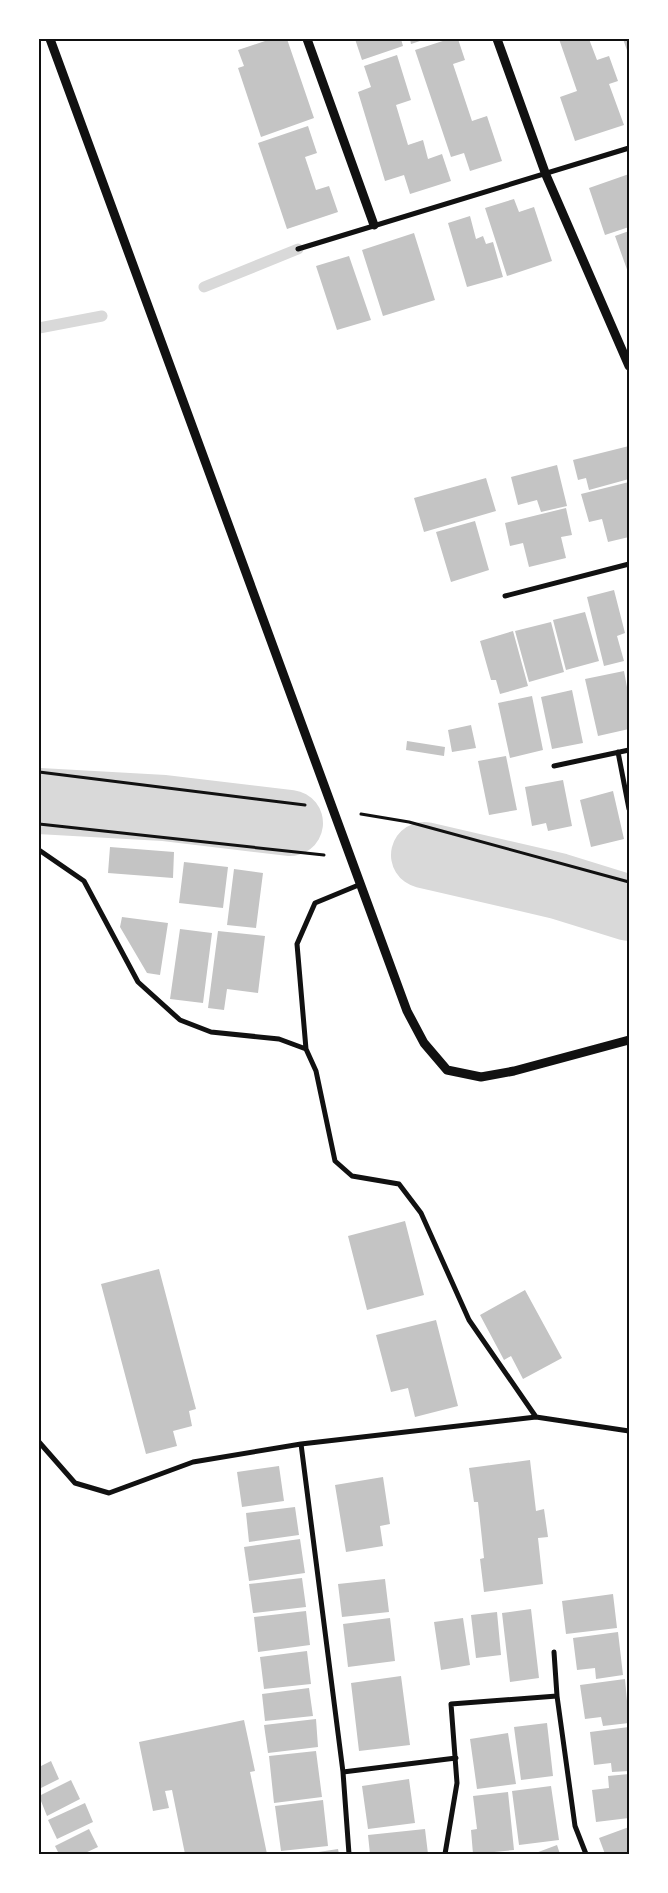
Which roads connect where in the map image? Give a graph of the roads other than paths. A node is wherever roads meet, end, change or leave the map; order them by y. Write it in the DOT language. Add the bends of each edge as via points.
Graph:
graph roads {
  1 [pos="50,39"];
  2 [pos="307,39"];
  3 [pos="497,39"];
  4 [pos="629,148"];
  5 [pos="546,175"];
  6 [pos="374,225"];
  7 [pos="298,249"];
  8 [pos="629,366"];
  9 [pos="629,564"];
  10 [pos="505,596"];
  11 [pos="629,750"];
  12 [pos="618,752"];
  13 [pos="554,766"];
  14 [pos="629,808"];
  15 [pos="39,850"];
  16 [pos="361,884"];
  17 [pos="629,1040"];
  18 [pos="306,1049"];
  19 [pos="536,1417"];
  20 [pos="629,1431"];
  21 [pos="39,1442"];
  22 [pos="301,1444"];
  23 [pos="554,1652"];
  24 [pos="557,1696"];
  25 [pos="456,1758"];
  26 [pos="343,1772"];
  27 [pos="349,1854"];
  28 [pos="444,1854"];
  29 [pos="586,1854"];
  1 -- 16 [label="street"];
  2 -- 6 [label="street"];
  3 -- 5 [label="street"];
  4 -- 5 [label="street"];
  5 -- 6 [label="street"];
  5 -- 8 [label="street"];
  6 -- 7 [label="street"];
  9 -- 10 [label="street"];
  11 -- 12 [label="street"];
  12 -- 13 [label="street"];
  12 -- 14 [label="street"];
  15 -- 18 [label="street" via="84,881 138,982 180,1020 211,1032 279,1039"];
  16 -- 17 [label="street" via="407,1011 424,1043 448,1070 480,1077"];
  16 -- 18 [label="street" via="315,903 297,944"];
  18 -- 19 [label="street" via="316,1071 334,1161 352,1176 399,1184 421,1213 469,1320"];
  19 -- 20 [label="street"];
  19 -- 22 [label="street"];
  21 -- 22 [label="street" via="74,1483 109,1492 193,1462"];
  22 -- 26 [label="street"];
  23 -- 24 [label="street"];
  24 -- 25 [label="street" via="452,1704"];
  24 -- 29 [label="street" via="575,1826"];
  25 -- 26 [label="street"];
  25 -- 28 [label="street" via="458,1783"];
  26 -- 27 [label="street"];
}
